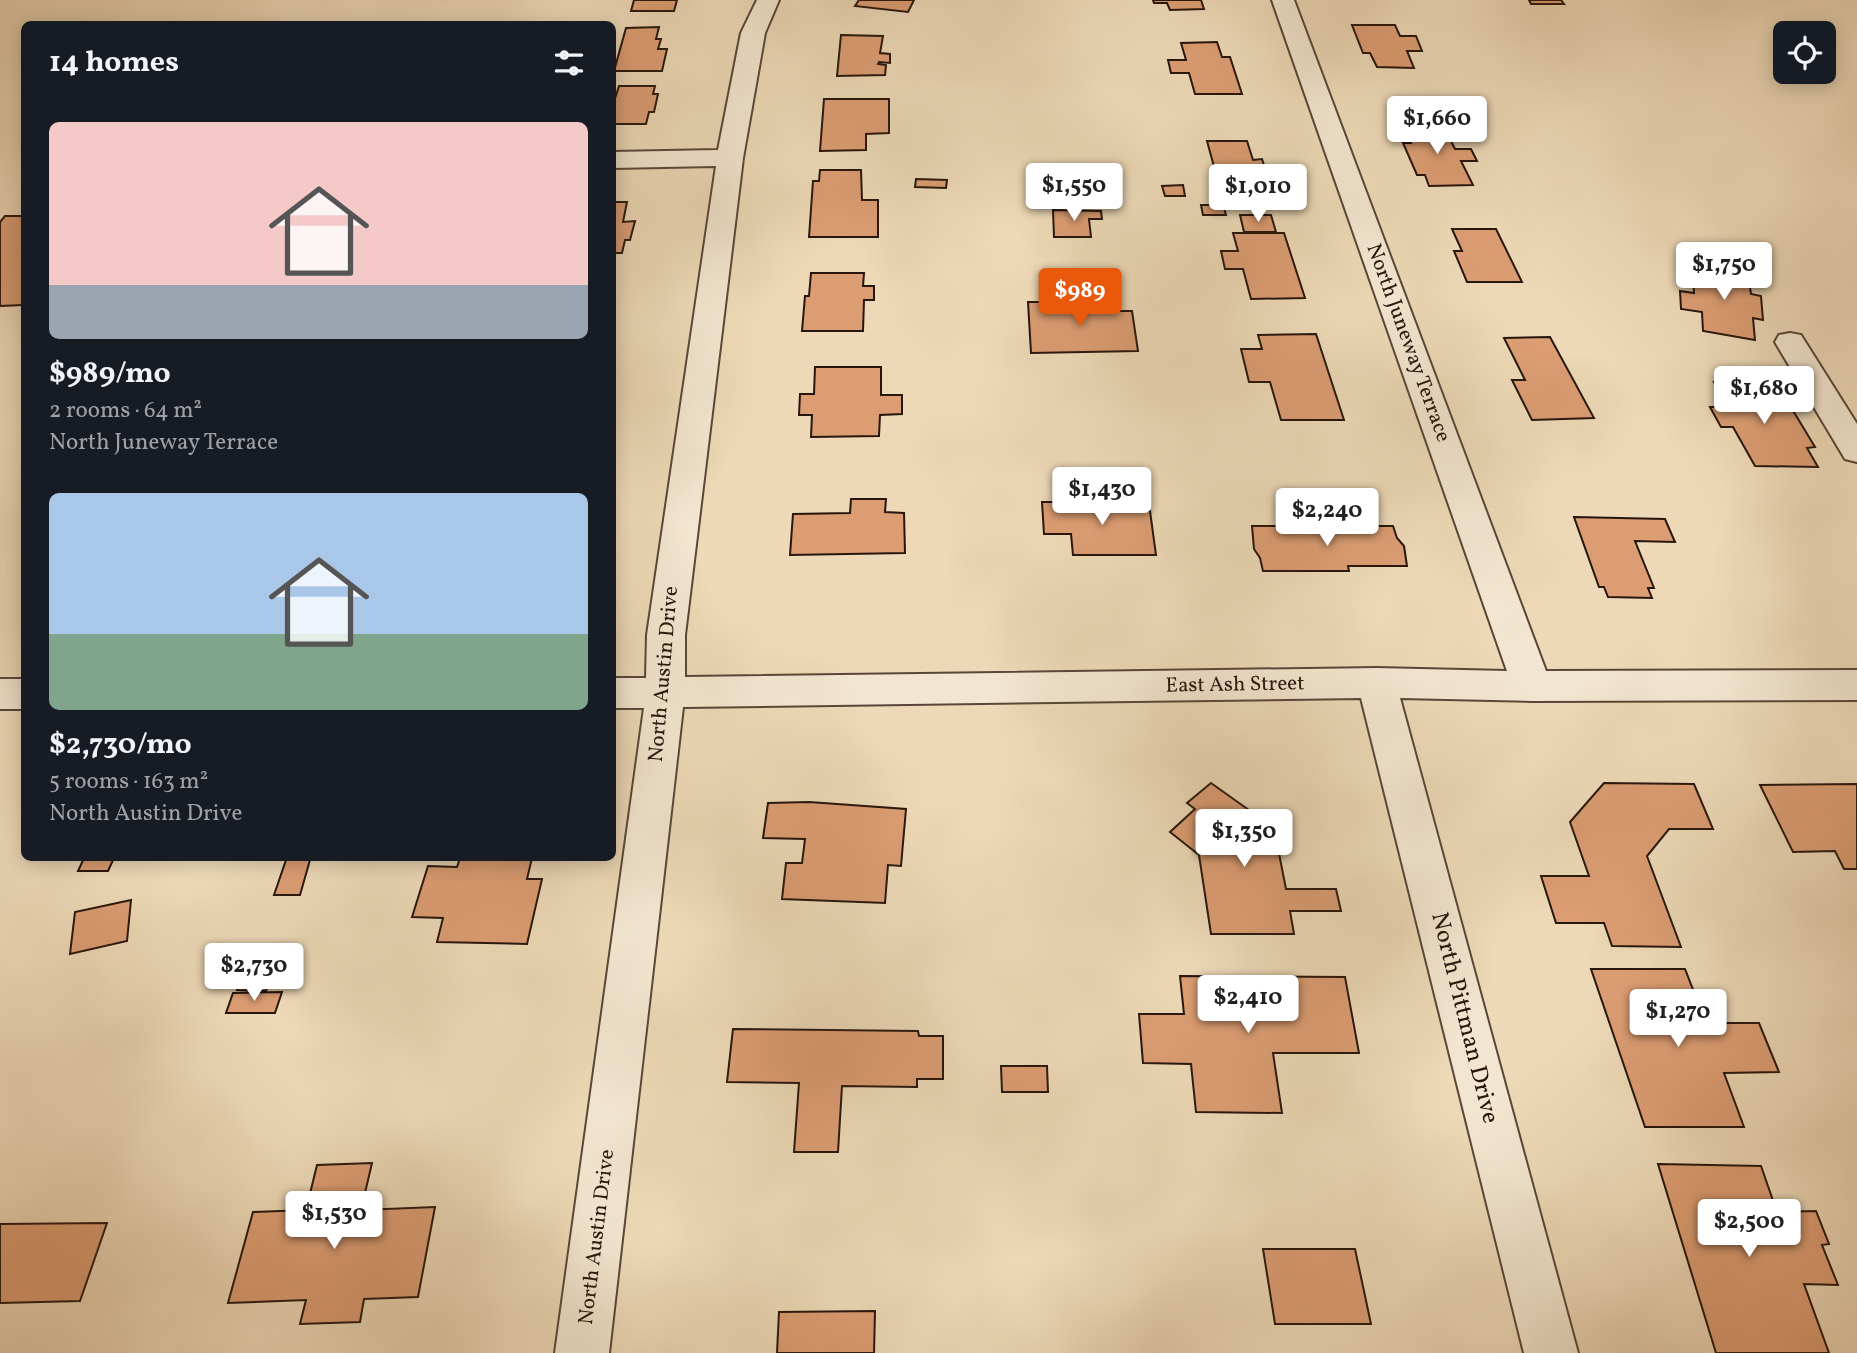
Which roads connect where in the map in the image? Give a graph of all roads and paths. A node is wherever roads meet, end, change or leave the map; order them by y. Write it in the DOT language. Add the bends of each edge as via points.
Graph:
graph roads {
  1 [pos="768,0"];
  2 [pos="1283,0"];
  3 [pos="730,158"];
  4 [pos="616,160"];
  5 [pos="1790,342"];
  6 [pos="1857,451"];
  7 [pos="1377,683"];
  8 [pos="1857,685"];
  9 [pos="1532,686"];
  10 [pos="616,693"];
  11 [pos="665,693"];
  12 [pos="0,694"];
  13 [pos="21,694"];
  14 [pos="582,1353"];
  15 [pos="1551,1353"];
  1 -- 3 [label="street, North Austin Drive" via="753,33"];
  2 -- 9 [label="street, North Juneway Terrace"];
  3 -- 4 [label="street"];
  3 -- 11 [label="street, North Austin Drive" via="666,635"];
  5 -- 6 [label="street"];
  7 -- 9 [label="street, East Ash Street"];
  7 -- 11 [label="street, East Ash Street"];
  7 -- 15 [label="street, North Pittman Drive"];
  8 -- 9 [label="street, East Ash Street"];
  10 -- 11 [label="street, East Ash Street"];
  11 -- 14 [label="street, North Austin Drive"];
  12 -- 13 [label="street"];
}
